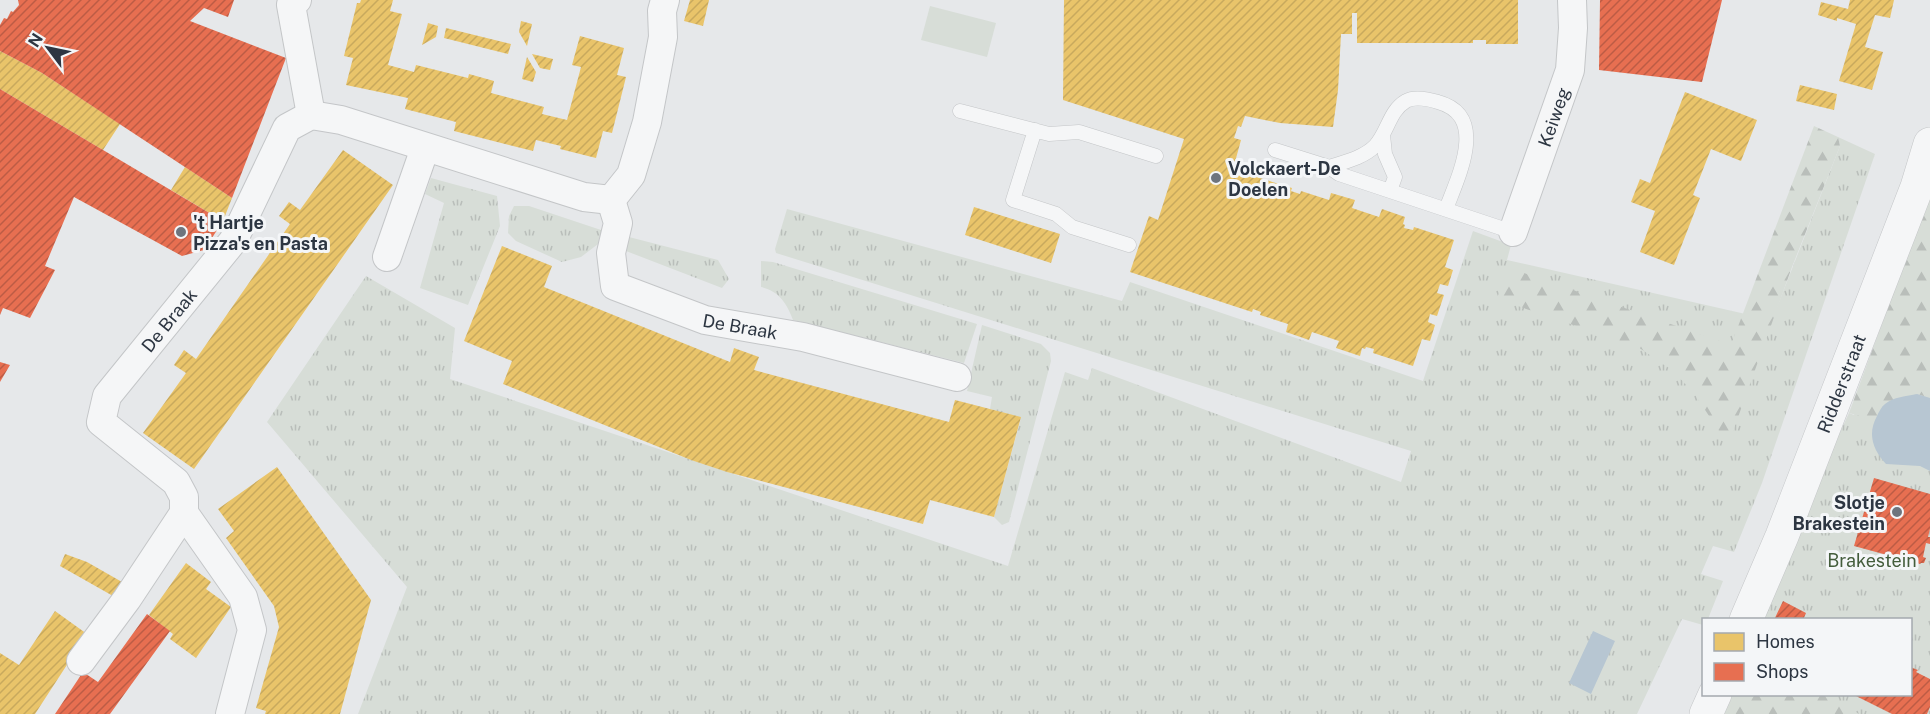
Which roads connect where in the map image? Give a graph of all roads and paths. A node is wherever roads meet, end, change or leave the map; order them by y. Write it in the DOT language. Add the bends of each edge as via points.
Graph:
graph roads {
  1 [pos="297,0"];
  2 [pos="665,0"];
  3 [pos="1572,0"];
  4 [pos="960,111"];
  5 [pos="311,115"];
  6 [pos="1035,130"];
  7 [pos="1383,135"];
  8 [pos="1930,144"];
  9 [pos="425,148"];
  10 [pos="1275,150"];
  11 [pos="1156,156"];
  12 [pos="1329,167"];
  13 [pos="1390,191"];
  14 [pos="611,200"];
  15 [pos="1446,209"];
  16 [pos="1514,232"];
  17 [pos="1130,245"];
  18 [pos="387,257"];
  19 [pos="957,377"];
  20 [pos="184,513"];
  21 [pos="1747,618"];
  22 [pos="81,661"];
  23 [pos="1714,696"];
  24 [pos="230,714"];
  25 [pos="1706,714"];
  1 -- 5 [label="street" via="291,5"];
  2 -- 14 [label="street" via="663,37 647,122 632,175"];
  3 -- 16 [label="street, Keiweg" via="1570,70"];
  4 -- 6 [label="lane"];
  5 -- 9 [label="street" via="341,120"];
  5 -- 20 [label="street, De Braak" via="287,128 233,241 107,396 101,422 176,482 184,497"];
  6 -- 11 [label="lane" via="1052,134 1079,132"];
  6 -- 17 [label="lane" via="1013,200 1056,214 1072,227"];
  7 -- 12 [label="lane" via="1363,155"];
  7 -- 13 [label="lane" via="1385,154 1395,177"];
  7 -- 15 [label="lane" via="1393,113 1407,100 1424,98 1456,111 1465,123 1467,142 1464,162"];
  8 -- 21 [label="street, Ridderstraat" via="1913,198"];
  9 -- 14 [label="street" via="584,197"];
  9 -- 18 [label="street"];
  10 -- 12 [label="lane"];
  12 -- 13 [label="lane"];
  13 -- 15 [label="lane"];
  14 -- 19 [label="street, De Braak" via="618,223 611,253 615,286 705,320 803,338"];
  15 -- 16 [label="lane"];
  20 -- 22 [label="street"];
  20 -- 24 [label="street, De Braak" via="243,597 252,630"];
  23 -- 25 [label="street"];
}
